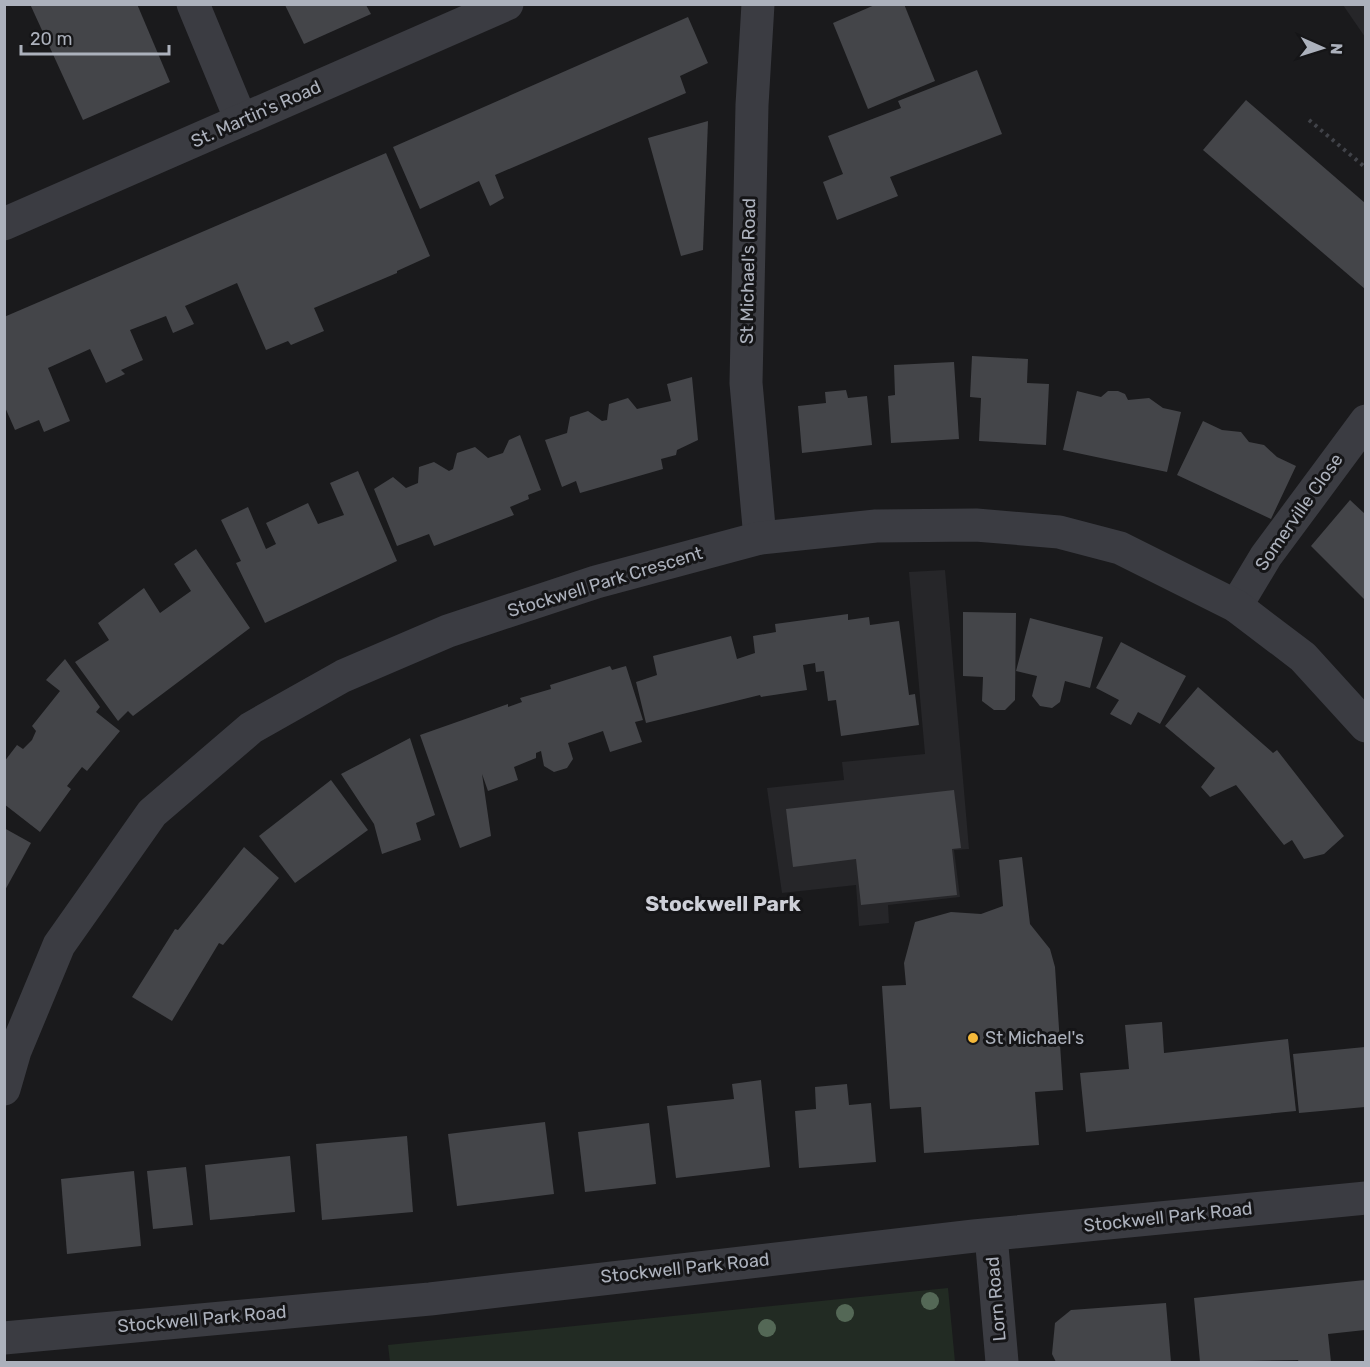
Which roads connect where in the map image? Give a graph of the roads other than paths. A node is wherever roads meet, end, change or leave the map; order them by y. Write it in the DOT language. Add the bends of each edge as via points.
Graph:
graph roads {
  1 [pos="193,4"];
  2 [pos="507,4"];
  3 [pos="758,4"];
  4 [pos="241,120"];
  5 [pos="4,224"];
  6 [pos="1365,421"];
  7 [pos="760,538"];
  8 [pos="1236,606"];
  9 [pos="1365,726"];
  10 [pos="4,1089"];
  11 [pos="1365,1198"];
  12 [pos="991,1234"];
  13 [pos="4,1338"];
  14 [pos="1002,1362"];
  1 -- 4 [label="street"];
  2 -- 4 [label="street, St. Martin's Road"];
  3 -- 7 [label="street, St Michael's Road" via="746,383"];
  4 -- 5 [label="street, St. Martin's Road"];
  6 -- 8 [label="street, Somerville Close" via="1266,556"];
  7 -- 8 [label="street, Stockwell Park Crescent" via="876,526 976,525 1059,532 1120,548"];
  7 -- 10 [label="street, Stockwell Park Crescent" via="596,582 448,631 343,676 251,728 152,813 59,945 15,1051"];
  8 -- 9 [label="street, Stockwell Park Crescent" via="1303,657"];
  11 -- 12 [label="street, Stockwell Park Road"];
  12 -- 13 [label="street, Stockwell Park Road" via="430,1299"];
  12 -- 14 [label="street, Lorn Road"];
}
